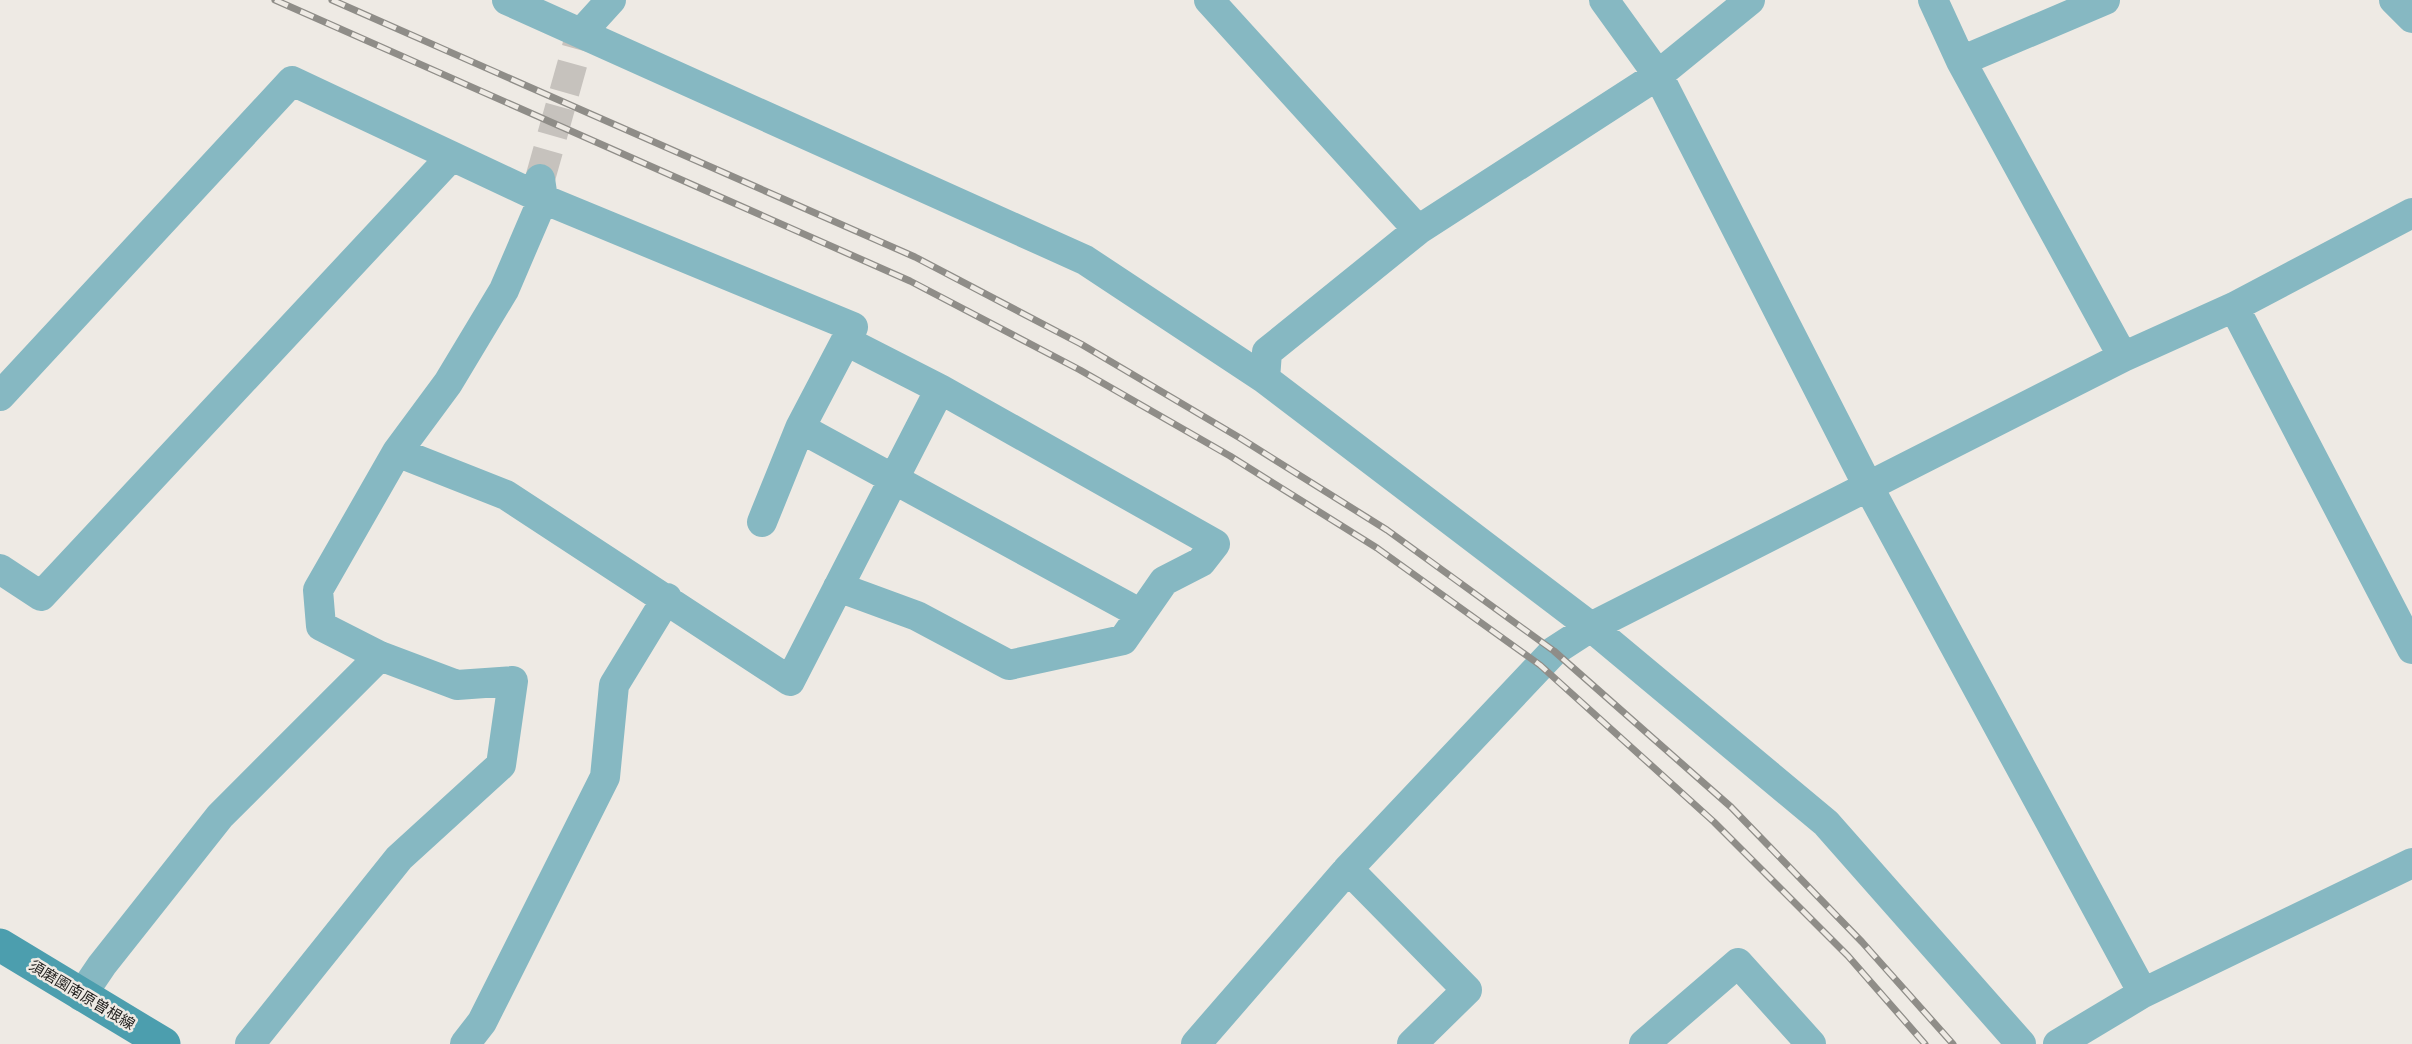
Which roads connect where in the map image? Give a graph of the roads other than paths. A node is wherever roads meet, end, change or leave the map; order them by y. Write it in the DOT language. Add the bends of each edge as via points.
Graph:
graph roads {
  1 [pos="507,0"];
  2 [pos="611,0"];
  3 [pos="1209,0"];
  4 [pos="1604,0"];
  5 [pos="1750,0"];
  6 [pos="1933,0"];
  7 [pos="2105,0"];
  8 [pos="2394,0"];
  9 [pos="2412,18"];
  10 [pos="581,33"];
  11 [pos="1961,61"];
  12 [pos="1658,75"];
  13 [pos="451,157"];
  14 [pos="542,189"];
  15 [pos="2410,220"];
  16 [pos="1418,230"];
  17 [pos="2234,308"];
  18 [pos="846,341"];
  19 [pos="2123,357"];
  20 [pos="1265,379"];
  21 [pos="940,389"];
  22 [pos="0,396"];
  23 [pos="800,428"];
  24 [pos="397,452"];
  25 [pos="893,480"];
  26 [pos="1868,486"];
  27 [pos="762,522"];
  28 [pos="0,569"];
  29 [pos="838,587"];
  30 [pos="667,598"];
  31 [pos="1141,614"];
  32 [pos="1591,627"];
  33 [pos="2412,649"];
  34 [pos="380,656"];
  35 [pos="2412,863"];
  36 [pos="1348,869"];
  37 [pos="0,945"];
  38 [pos="2143,993"];
  39 [pos="81,996"];
  40 [pos="164,1044"];
  41 [pos="250,1044"];
  42 [pos="465,1044"];
  43 [pos="1196,1044"];
  44 [pos="1412,1044"];
  45 [pos="1644,1044"];
  46 [pos="1811,1044"];
  47 [pos="2021,1044"];
  48 [pos="2058,1044"];
  1 -- 10 [label="street"];
  2 -- 10 [label="street"];
  3 -- 16 [label="street"];
  4 -- 12 [label="street"];
  5 -- 12 [label="street"];
  6 -- 11 [label="street"];
  7 -- 11 [label="street"];
  8 -- 9 [label="street"];
  10 -- 20 [label="street" via="1085,260"];
  11 -- 19 [label="street"];
  12 -- 16 [label="street"];
  12 -- 26 [label="street"];
  13 -- 14 [label="street"];
  13 -- 22 [label="street" via="292,81"];
  13 -- 28 [label="street" via="41,596"];
  14 -- 18 [label="street" via="853,327"];
  14 -- 24 [label="street" via="504,290 448,383"];
  15 -- 17 [label="street"];
  16 -- 20 [label="street" via="1267,352"];
  17 -- 19 [label="street"];
  17 -- 33 [label="street"];
  18 -- 21 [label="street"];
  18 -- 23 [label="street"];
  19 -- 26 [label="street"];
  20 -- 32 [label="street"];
  21 -- 25 [label="street"];
  21 -- 31 [label="street" via="1215,544 1201,562 1164,581"];
  23 -- 25 [label="street"];
  23 -- 27 [label="street"];
  24 -- 30 [label="street" via="506,495"];
  24 -- 34 [label="street" via="318,590 321,626"];
  25 -- 29 [label="street"];
  25 -- 31 [label="street"];
  26 -- 32 [label="street"];
  26 -- 38 [label="street"];
  29 -- 30 [label="street" via="790,681"];
  29 -- 31 [label="street" via="917,616 1009,665 1123,640"];
  30 -- 42 [label="street" via="614,685 605,777 482,1022"];
  32 -- 36 [label="street" via="1554,651"];
  32 -- 47 [label="street" via="1826,823"];
  34 -- 39 [label="street" via="220,816"];
  34 -- 41 [label="street" via="457,685 513,681 501,765 399,858"];
  35 -- 38 [label="street"];
  36 -- 43 [label="street"];
  36 -- 44 [label="street" via="1467,990"];
  37 -- 39 [label="main road, 須磨園南原曽根線"];
  38 -- 48 [label="street"];
  39 -- 40 [label="main road, 須磨園南原曽根線"];
  45 -- 46 [label="street" via="1738,963"];
}
